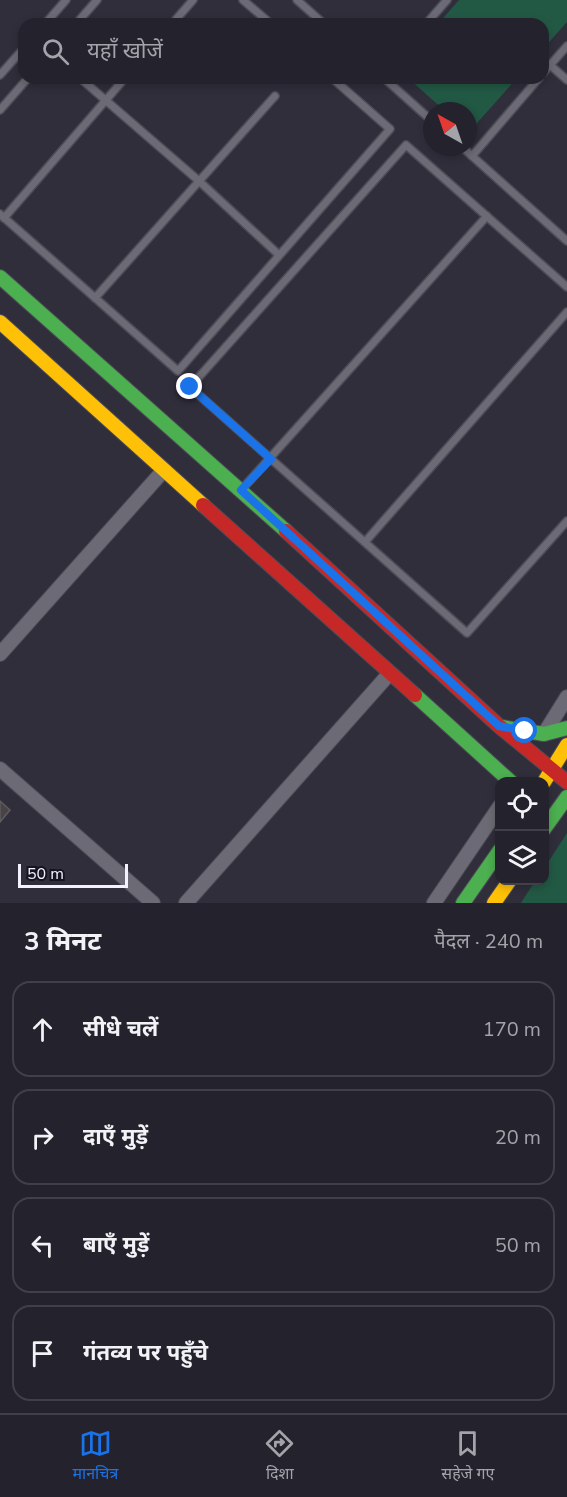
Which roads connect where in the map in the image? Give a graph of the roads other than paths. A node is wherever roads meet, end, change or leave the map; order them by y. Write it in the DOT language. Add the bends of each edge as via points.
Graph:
graph roads {
  1 [pos="66,0"];
  2 [pos="97,0"];
  3 [pos="193,0"];
  4 [pos="243,0"];
  5 [pos="297,0"];
  6 [pos="447,0"];
  7 [pos="50,18"];
  8 [pos="81,18"];
  9 [pos="177,18"];
  10 [pos="264,18"];
  11 [pos="317,18"];
  12 [pos="431,18"];
  13 [pos="567,46"];
  14 [pos="18,55"];
  15 [pos="550,65"];
  16 [pos="0,75"];
  17 [pos="567,80"];
  18 [pos="23,84"];
  19 [pos="87,84"];
  20 [pos="120,84"];
  21 [pos="339,84"];
  22 [pos="391,84"];
  23 [pos="534,84"];
  24 [pos="275,96"];
  25 [pos="106,100"];
  26 [pos="0,110"];
  27 [pos="423,112"];
  28 [pos="477,150"];
  29 [pos="472,156"];
  30 [pos="199,181"];
  31 [pos="2,216"];
  32 [pos="487,216"];
  33 [pos="567,241"];
  34 [pos="278,254"];
  35 [pos="0,277"];
  36 [pos="567,287"];
  37 [pos="95,298"];
  38 [pos="567,312"];
  39 [pos="0,322"];
  40 [pos="271,459"];
  41 [pos="164,470"];
  42 [pos="241,490"];
  43 [pos="567,520"];
  44 [pos="364,542"];
  45 [pos="0,654"];
  46 [pos="390,673"];
  47 [pos="567,697"];
  48 [pos="499,726"];
  49 [pos="567,728"];
  50 [pos="544,734"];
  51 [pos="567,745"];
  52 [pos="488,762"];
  53 [pos="0,769"];
  54 [pos="552,770"];
  55 [pos="501,777"];
  56 [pos="505,777"];
  57 [pos="547,777"];
  58 [pos="567,782"];
  59 [pos="567,797"];
  60 [pos="495,813"];
  61 [pos="549,817"];
  62 [pos="495,857"];
  63 [pos="507,885"];
  64 [pos="153,903"];
  65 [pos="186,903"];
  66 [pos="434,903"];
  67 [pos="463,903"];
  68 [pos="494,903"];
  1 -- 7 [label="lane"];
  2 -- 8 [label="lane"];
  3 -- 9 [label="lane"];
  4 -- 10 [label="lane"];
  5 -- 11 [label="lane"];
  6 -- 12 [label="lane"];
  13 -- 15 [label="lane"];
  14 -- 16 [label="lane"];
  15 -- 17 [label="lane"];
  18 -- 26 [label="lane"];
  19 -- 25 [label="lane"];
  20 -- 25 [label="lane"];
  21 -- 34 [label="lane" via="390,129"];
  22 -- 27 [label="lane"];
  23 -- 28 [label="lane"];
  24 -- 30 [label="lane"];
  25 -- 30 [label="lane"];
  25 -- 31 [label="lane"];
  29 -- 33 [label="lane"];
  30 -- 34 [label="lane"];
  30 -- 37 [label="lane"];
  31 -- 37 [label="lane"];
  32 -- 36 [label="lane"];
  32 -- 40 [label="lane"];
  32 -- 40 [label="lane" via="406,145 190,387"];
  34 -- 37 [label="lane" via="178,371"];
  35 -- 42 [label="street"];
  38 -- 44 [label="lane"];
  39 -- 41 [label="street"];
  40 -- 42 [label="lane"];
  40 -- 44 [label="lane"];
  41 -- 45 [label="street"];
  41 -- 46 [label="street"];
  42 -- 48 [label="street"];
  43 -- 44 [label="lane" via="467,633"];
  46 -- 52 [label="street"];
  46 -- 65 [label="street"];
  47 -- 50 [label="street"];
  48 -- 50 [label="street"];
  48 -- 54 [label="street"];
  49 -- 50 [label="street"];
  51 -- 54 [label="street"];
  52 -- 55 [label="street"];
  52 -- 56 [label="street"];
  53 -- 64 [label="street"];
  54 -- 57 [label="street"];
  54 -- 58 [label="street"];
  59 -- 61 [label="street"];
  60 -- 66 [label="street"];
  62 -- 67 [label="street"];
  63 -- 68 [label="street"];
}
